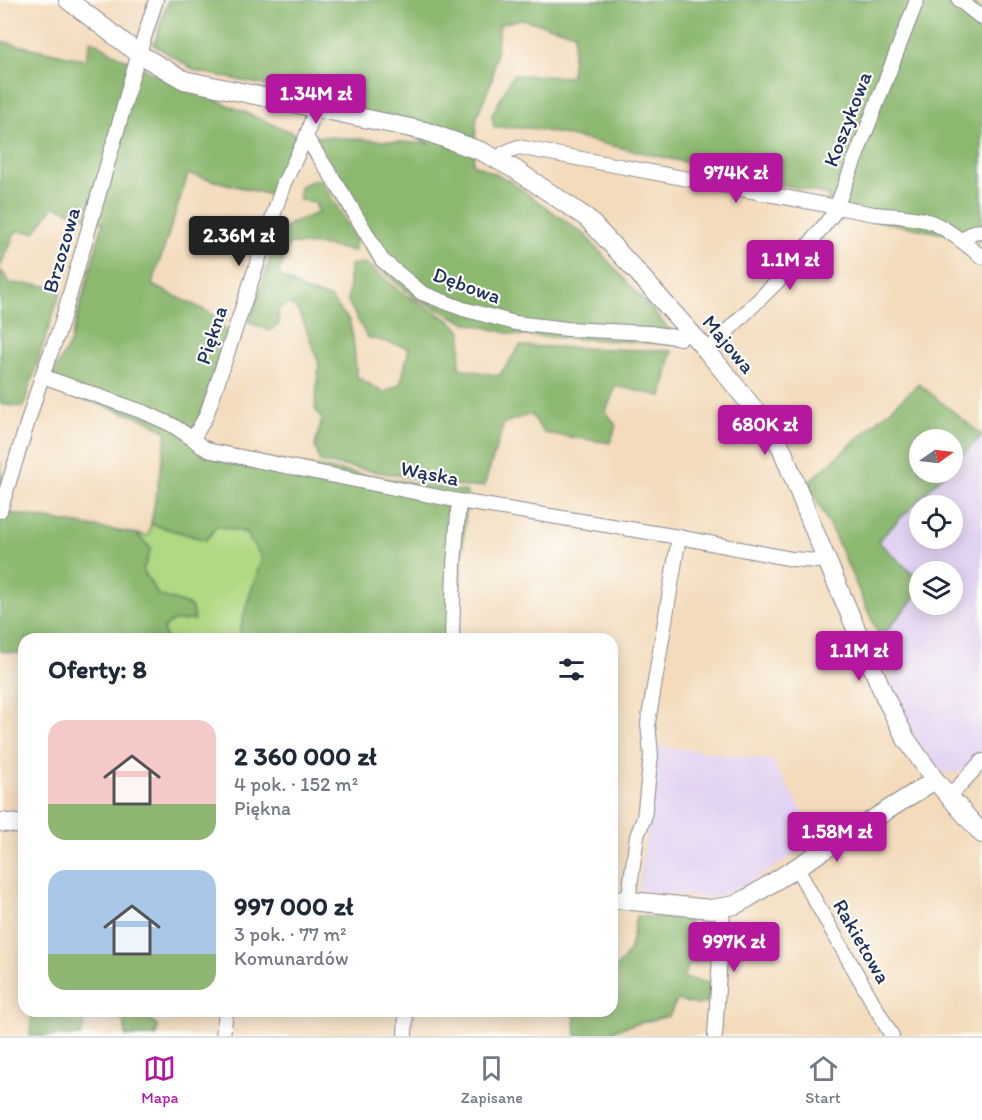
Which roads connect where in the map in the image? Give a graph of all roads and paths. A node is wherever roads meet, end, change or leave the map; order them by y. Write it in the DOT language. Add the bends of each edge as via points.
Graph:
graph roads {
  1 [pos="68,0"];
  2 [pos="156,0"];
  3 [pos="917,0"];
  4 [pos="959,0"];
  5 [pos="982,18"];
  6 [pos="140,54"];
  7 [pos="316,107"];
  8 [pos="306,137"];
  9 [pos="499,162"];
  10 [pos="836,206"];
  11 [pos="982,231"];
  12 [pos="962,241"];
  13 [pos="982,257"];
  14 [pos="689,331"];
  15 [pos="707,351"];
  16 [pos="42,376"];
  17 [pos="193,439"];
  18 [pos="459,501"];
  19 [pos="0,511"];
  20 [pos="679,537"];
  21 [pos="826,559"];
  22 [pos="452,633"];
  23 [pos="982,761"];
  24 [pos="935,780"];
  25 [pos="950,797"];
  26 [pos="0,822"];
  27 [pos="18,824"];
  28 [pos="982,834"];
  29 [pos="796,867"];
  30 [pos="620,900"];
  31 [pos="723,908"];
  32 [pos="225,1017"];
  33 [pos="406,1017"];
  34 [pos="223,1036"];
  35 [pos="405,1036"];
  36 [pos="715,1036"];
  37 [pos="892,1036"];
  1 -- 6 [label="street, Majowa"];
  2 -- 6 [label="street, Brzozowa"];
  3 -- 10 [label="street, Koszykowa"];
  4 -- 5 [label="street"];
  6 -- 7 [label="street, Majowa" via="184,80"];
  6 -- 16 [label="street, Brzozowa" via="60,328"];
  7 -- 8 [label="street, Piękna"];
  7 -- 9 [label="street, Majowa" via="425,131 483,152"];
  8 -- 14 [label="street, Dębowa" via="382,260 422,293 515,323 681,338"];
  8 -- 17 [label="street, Piękna" via="284,183 206,416"];
  9 -- 10 [label="street" via="504,153 518,147"];
  9 -- 14 [label="street, Majowa" via="587,218"];
  10 -- 12 [label="street" via="932,222"];
  10 -- 15 [label="street, Koszykowa" via="788,271"];
  11 -- 12 [label="street" via="973,232"];
  12 -- 13 [label="street"];
  14 -- 15 [label="street, Majowa"];
  15 -- 21 [label="street, Majowa" via="781,447"];
  16 -- 17 [label="street, Wąska" via="146,412"];
  16 -- 19 [label="street, Brzozowa"];
  17 -- 18 [label="street, Wąska" via="211,451"];
  18 -- 20 [label="street, Wąska"];
  18 -- 22 [label="street"];
  20 -- 21 [label="street, Wąska" via="806,561"];
  20 -- 30 [label="street" via="648,723 651,755 644,818"];
  21 -- 24 [label="street, Majowa" via="885,698 906,739"];
  23 -- 25 [label="street"];
  24 -- 25 [label="street, Majowa"];
  24 -- 29 [label="street"];
  25 -- 28 [label="street, Majowa"];
  26 -- 27 [label="street"];
  29 -- 31 [label="street" via="748,898"];
  29 -- 37 [label="street, Rakietowa"];
  30 -- 31 [label="street"];
  31 -- 36 [label="street"];
  32 -- 34 [label="street"];
  33 -- 35 [label="street"];
}
